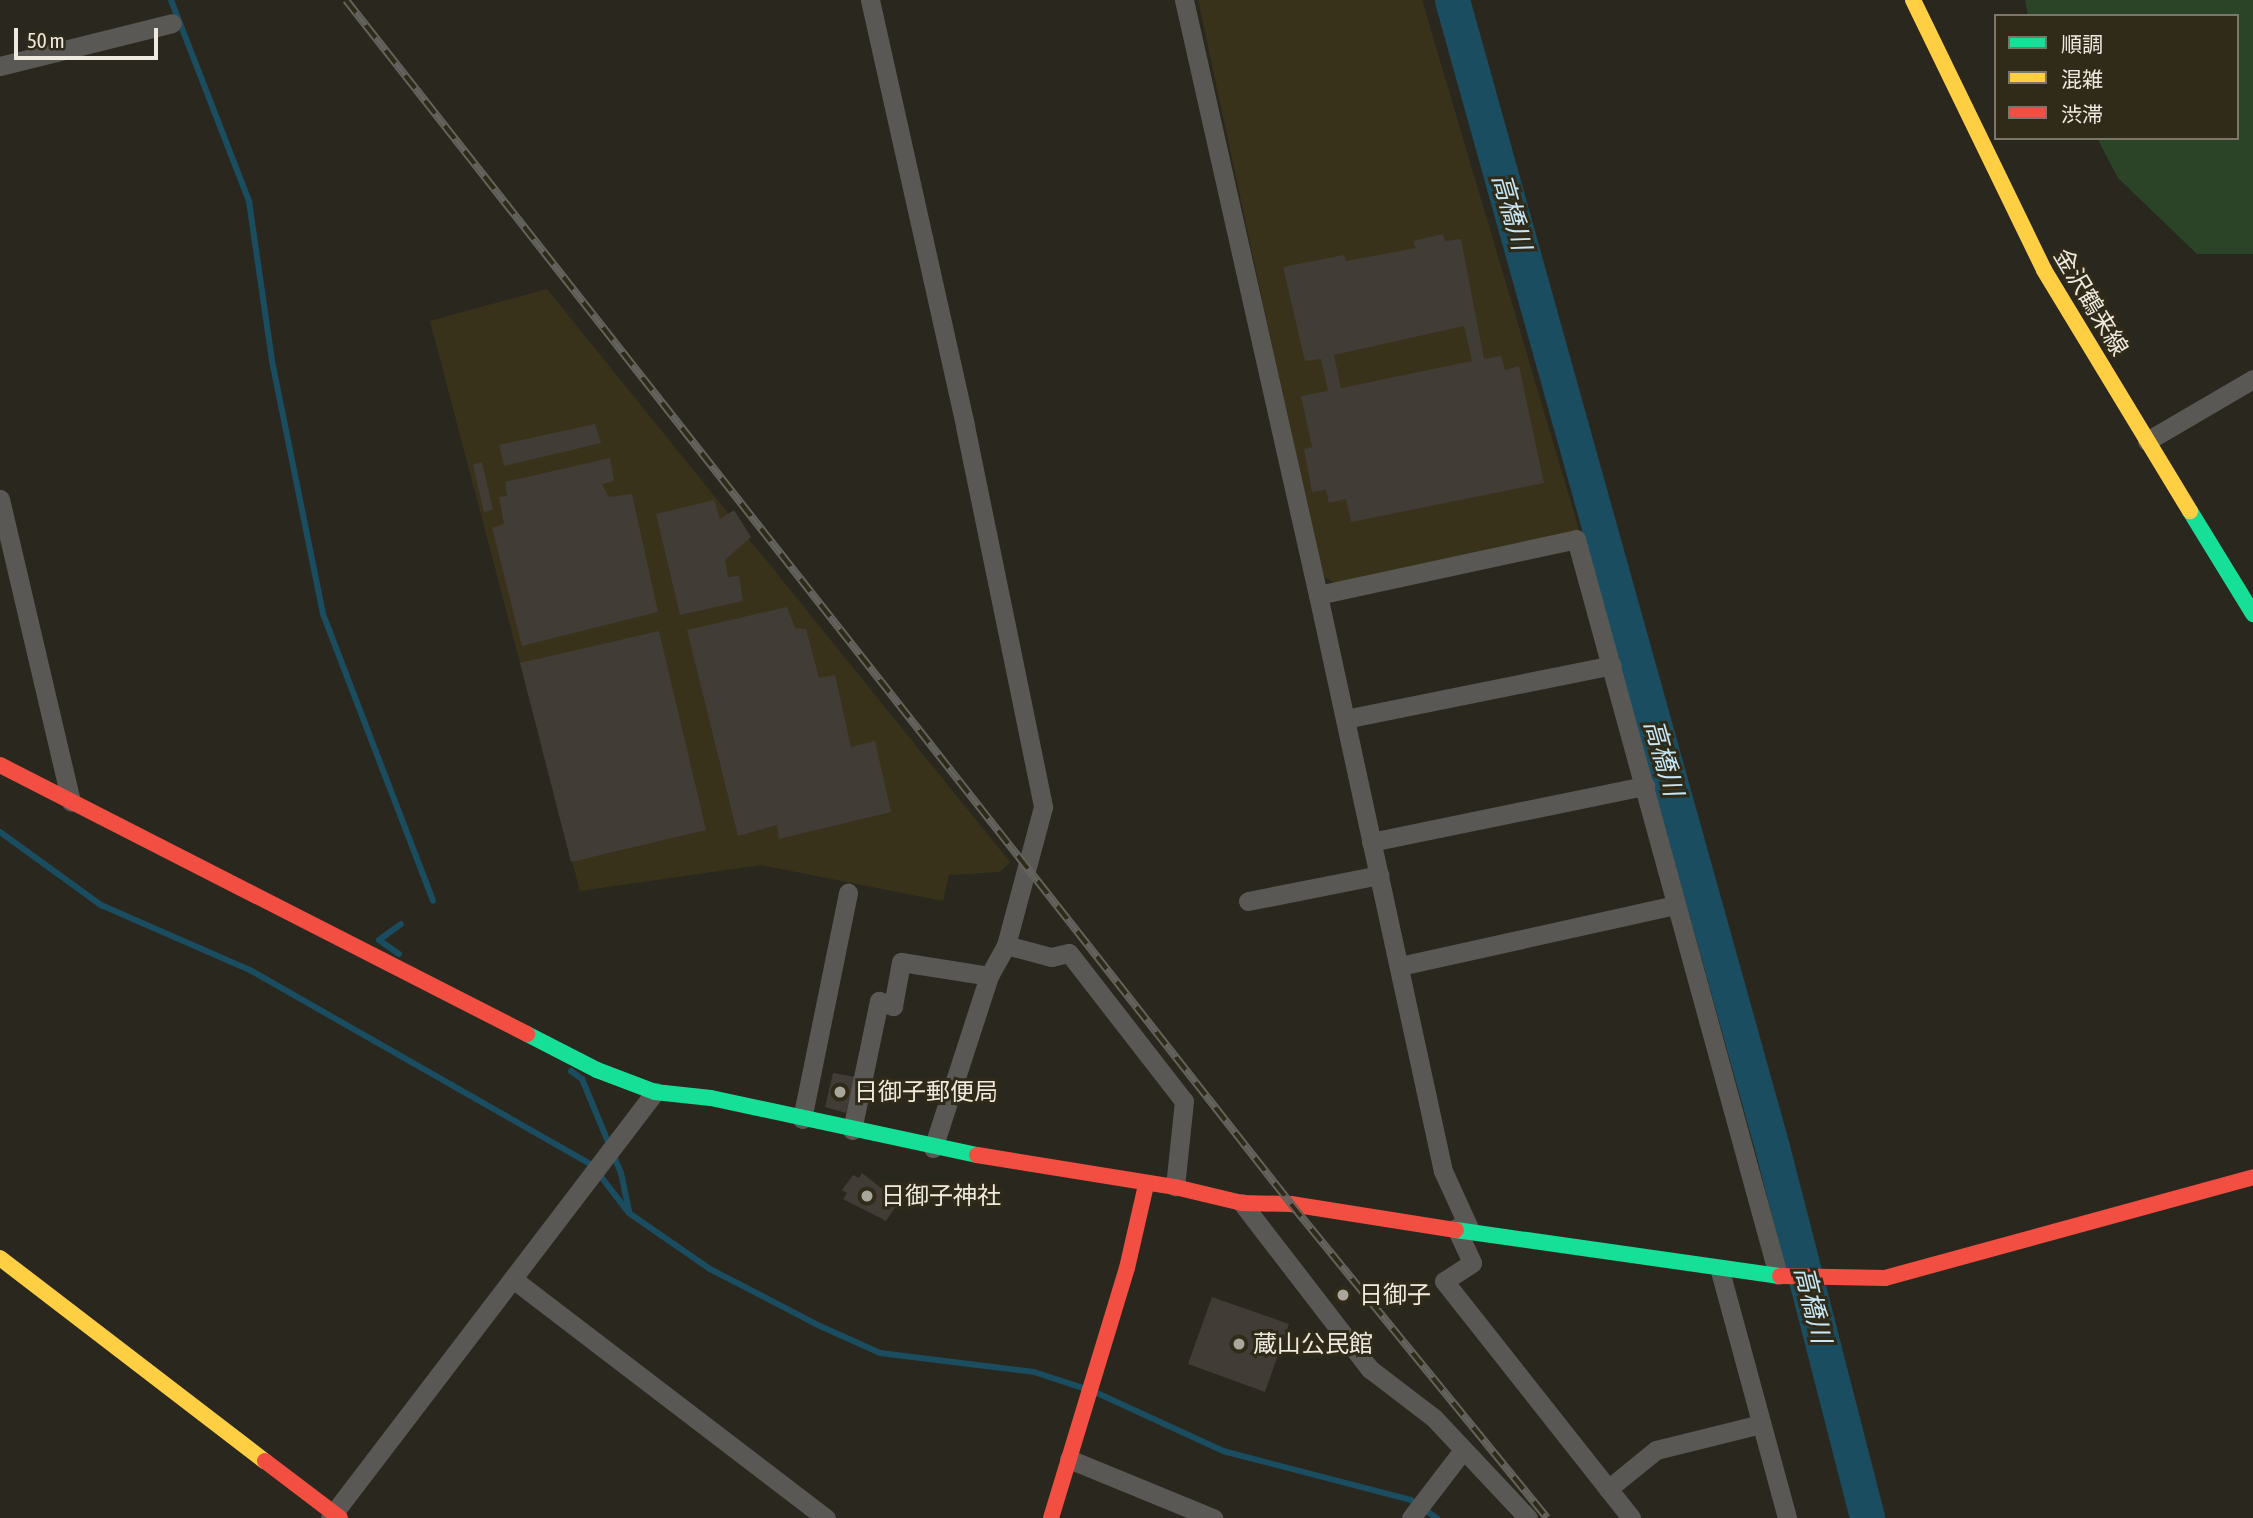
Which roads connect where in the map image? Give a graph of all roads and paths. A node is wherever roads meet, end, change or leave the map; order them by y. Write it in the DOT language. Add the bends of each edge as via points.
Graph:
graph roads {
  1 [pos="870,0"];
  2 [pos="1184,0"];
  3 [pos="1913,0"];
  4 [pos="172,23"];
  5 [pos="0,66"];
  6 [pos="2253,379"];
  7 [pos="2147,441"];
  8 [pos="0,499"];
  9 [pos="1318,595"];
  10 [pos="2253,614"];
  11 [pos="1612,665"];
  12 [pos="1345,719"];
  13 [pos="0,765"];
  14 [pos="1645,786"];
  15 [pos="71,802"];
  16 [pos="1371,842"];
  17 [pos="1379,876"];
  18 [pos="848,893"];
  19 [pos="1248,901"];
  20 [pos="1676,905"];
  21 [pos="1006,946"];
  22 [pos="1400,966"];
  23 [pos="989,976"];
  24 [pos="655,1092"];
  25 [pos="802,1119"];
  26 [pos="852,1130"];
  27 [pos="933,1148"];
  28 [pos="2253,1177"];
  29 [pos="1146,1185"];
  30 [pos="1175,1187"];
  31 [pos="1242,1203"];
  32 [pos="1463,1229"];
  33 [pos="0,1258"];
  34 [pos="1720,1271"];
  35 [pos="1783,1275"];
  36 [pos="513,1279"];
  37 [pos="1761,1424"];
  38 [pos="1463,1450"];
  39 [pos="1069,1460"];
  40 [pos="1608,1489"];
  41 [pos="334,1516"];
  42 [pos="1413,1516"];
  43 [pos="826,1518"];
  44 [pos="1051,1518"];
  45 [pos="1213,1518"];
  46 [pos="1528,1518"];
  47 [pos="1631,1518"];
  48 [pos="1787,1518"];
  1 -- 21 [label="street" via="974,465 1043,807"];
  2 -- 9 [label="street"];
  3 -- 7 [label="street, 金沢鶴来線" via="2044,271"];
  4 -- 5 [label="street"];
  6 -- 7 [label="street"];
  7 -- 10 [label="street, 金沢鶴来線"];
  8 -- 15 [label="street"];
  9 -- 11 [label="street" via="1576,539"];
  9 -- 12 [label="street"];
  11 -- 12 [label="street"];
  11 -- 14 [label="street"];
  12 -- 16 [label="street"];
  13 -- 15 [label="street"];
  14 -- 16 [label="street"];
  14 -- 20 [label="street"];
  15 -- 24 [label="street" via="597,1070"];
  16 -- 17 [label="street"];
  17 -- 19 [label="street"];
  17 -- 22 [label="street"];
  18 -- 25 [label="street"];
  20 -- 22 [label="street"];
  20 -- 35 [label="street"];
  21 -- 23 [label="street"];
  21 -- 30 [label="street" via="1051,957 1069,953 1184,1101"];
  22 -- 32 [label="street" via="1443,1171"];
  23 -- 26 [label="street" via="901,962 893,1006 878,1001"];
  23 -- 27 [label="street"];
  24 -- 25 [label="street" via="711,1098"];
  24 -- 36 [label="street"];
  25 -- 26 [label="street"];
  26 -- 27 [label="street"];
  27 -- 29 [label="street"];
  28 -- 35 [label="street" via="1885,1278 1820,1280"];
  29 -- 30 [label="street"];
  29 -- 39 [label="street" via="1127,1268"];
  30 -- 31 [label="street"];
  31 -- 32 [label="street" via="1291,1204"];
  31 -- 38 [label="street" via="1370,1369 1434,1418"];
  32 -- 34 [label="street"];
  32 -- 40 [label="street" via="1472,1263 1444,1281"];
  33 -- 41 [label="street"];
  34 -- 35 [label="street"];
  34 -- 37 [label="street"];
  36 -- 41 [label="street"];
  36 -- 43 [label="street"];
  37 -- 40 [label="street" via="1656,1450"];
  37 -- 48 [label="street"];
  38 -- 42 [label="street"];
  38 -- 46 [label="street"];
  39 -- 44 [label="street"];
  39 -- 45 [label="street"];
  40 -- 47 [label="street"];
}
